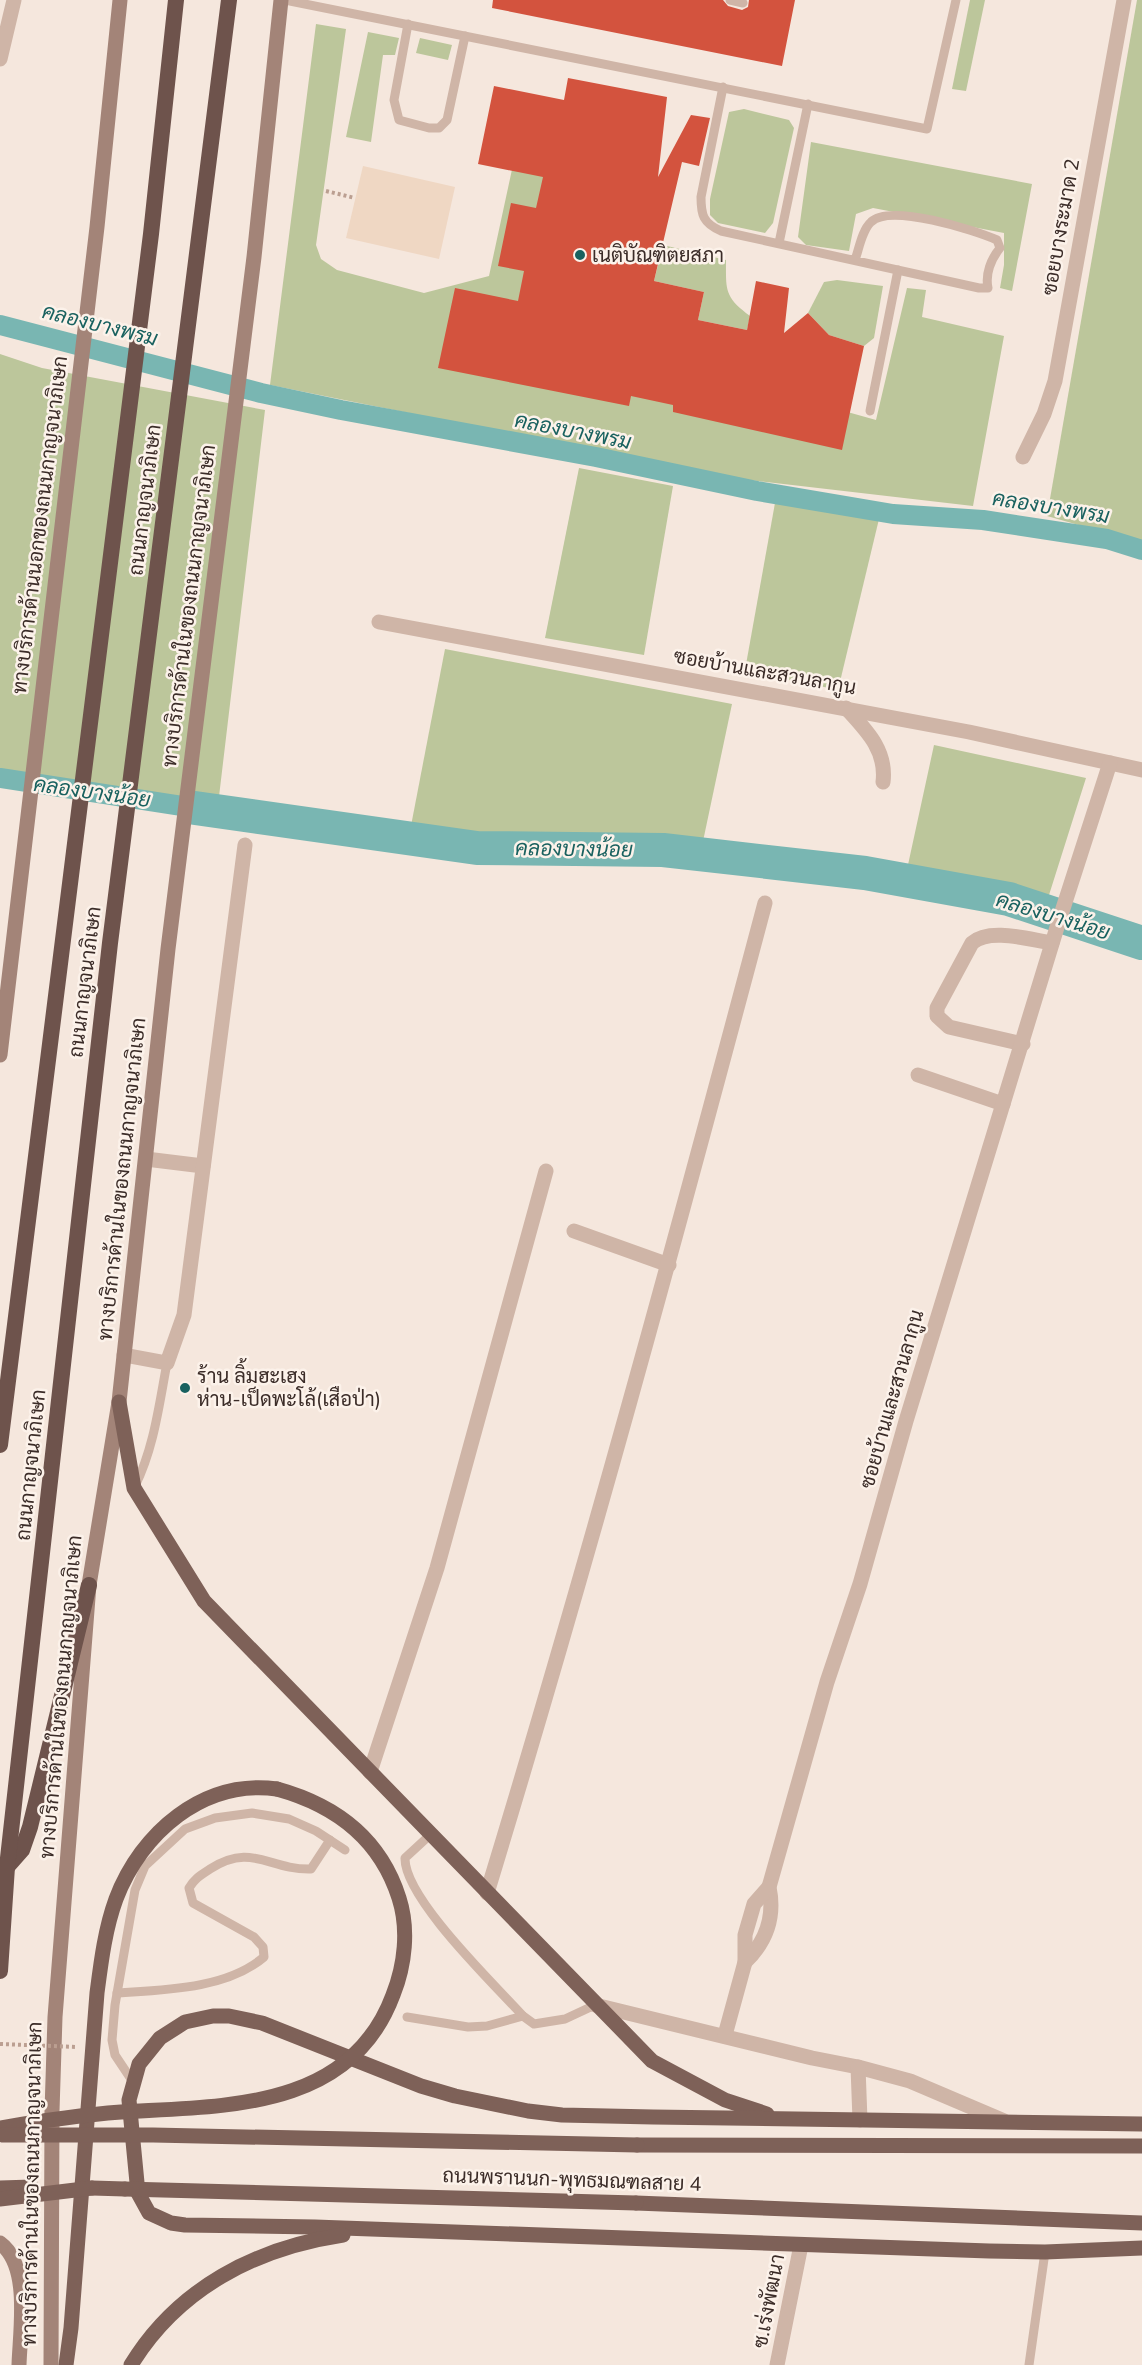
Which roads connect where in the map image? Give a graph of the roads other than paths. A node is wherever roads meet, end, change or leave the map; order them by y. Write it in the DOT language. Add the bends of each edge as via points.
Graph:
graph roads {
  1 [pos="14,0"];
  2 [pos="120,0"];
  3 [pos="176,0"];
  4 [pos="229,0"];
  5 [pos="283,0"];
  6 [pos="730,0"];
  7 [pos="956,0"];
  8 [pos="1124,0"];
  9 [pos="743,3"];
  10 [pos="408,24"];
  11 [pos="465,36"];
  12 [pos="0,59"];
  13 [pos="723,87"];
  14 [pos="808,104"];
  15 [pos="779,243"];
  16 [pos="855,260"];
  17 [pos="898,270"];
  18 [pos="870,411"];
  19 [pos="1023,457"];
  20 [pos="379,622"];
  21 [pos="846,708"];
  22 [pos="1110,763"];
  23 [pos="1142,770"];
  24 [pos="884,782"];
  25 [pos="244,844"];
  26 [pos="765,903"];
  27 [pos="1052,943"];
  28 [pos="1023,1044"];
  29 [pos="0,1055"];
  30 [pos="918,1075"];
  31 [pos="1003,1104"];
  32 [pos="146,1159"];
  33 [pos="203,1166"];
  34 [pos="546,1171"];
  35 [pos="574,1231"];
  36 [pos="669,1265"];
  37 [pos="124,1354"];
  38 [pos="167,1363"];
  39 [pos="119,1402"];
  40 [pos="0,1445"];
  41 [pos="134,1488"];
  42 [pos="89,1585"];
  43 [pos="370,1772"];
  44 [pos="430,1835"];
  45 [pos="330,1840"];
  46 [pos="345,1850"];
  47 [pos="8,1867"];
  48 [pos="487,1893"];
  49 [pos="0,1971"];
  50 [pos="117,1993"];
  51 [pos="595,2005"];
  52 [pos="523,2016"];
  53 [pos="406,2018"];
  54 [pos="725,2035"];
  55 [pos="858,2067"];
  56 [pos="134,2082"];
  57 [pos="805,2120"];
  58 [pos="860,2120"];
  59 [pos="1004,2121"];
  60 [pos="1142,2124"];
  61 [pos="0,2128"];
  62 [pos="0,2135"];
  63 [pos="1142,2146"];
  64 [pos="0,2188"];
  65 [pos="92,2188"];
  66 [pos="0,2199"];
  67 [pos="1142,2223"];
  68 [pos="375,2229"];
  69 [pos="0,2242"];
  70 [pos="801,2245"];
  71 [pos="1142,2248"];
  72 [pos="1046,2252"];
  73 [pos="19,2365"];
  74 [pos="51,2365"];
  75 [pos="66,2365"];
  76 [pos="131,2365"];
  77 [pos="777,2365"];
  78 [pos="1029,2365"];
  1 -- 12 [label="street"];
  2 -- 29 [label="main road, ทางบริการด้านนอกของถนนกาญจนาภิเษก"];
  3 -- 40 [label="highway, ถนนกาญจนาภิเษก" via="151,234"];
  4 -- 47 [label="highway, ถนนกาญจนาภิเษก" via="110,943"];
  5 -- 10 [label="lane"];
  5 -- 32 [label="main road, ทางบริการด้านในของถนนกาญจนาภิเษก"];
  6 -- 9 [label="lane"];
  7 -- 14 [label="lane" via="927,129"];
  8 -- 19 [label="street, ซอยบางระมาด 2" via="1054,381 1044,414"];
  10 -- 11 [label="lane"];
  10 -- 11 [label="lane" via="395,108 399,120 420,126 439,128 447,120"];
  11 -- 13 [label="lane"];
  13 -- 14 [label="lane"];
  13 -- 15 [label="lane" via="701,212 710,226 721,231"];
  14 -- 15 [label="lane"];
  15 -- 16 [label="lane"];
  16 -- 17 [label="lane"];
  16 -- 17 [label="lane" via="871,221 882,216 912,217 979,232 997,240 1000,248 992,257 988,288"];
  17 -- 18 [label="lane"];
  20 -- 21 [label="street, ซอยบ้านและสวนลากูน"];
  21 -- 22 [label="street, ซอยบ้านและสวนลากูน"];
  21 -- 24 [label="street" via="882,755"];
  22 -- 23 [label="street, ซอยบ้านและสวนลากูน"];
  22 -- 27 [label="street, ซอยบ้านและสวนลากูน"];
  25 -- 33 [label="street"];
  26 -- 36 [label="street"];
  27 -- 28 [label="street, ซอยบ้านและสวนลากูน"];
  27 -- 28 [label="street" via="1003,936 977,938 937,1008 940,1021 949,1027"];
  28 -- 31 [label="street, ซอยบ้านและสวนลากูน"];
  30 -- 31 [label="street"];
  31 -- 54 [label="street, ซอยบ้านและสวนลากูน" via="860,1584 826,1682 769,1887 772,1912 762,1942 745,1962"];
  32 -- 33 [label="street"];
  32 -- 37 [label="main road, ทางบริการด้านในของถนนกาญจนาภิเษก"];
  33 -- 38 [label="street" via="184,1315"];
  34 -- 43 [label="street" via="437,1568"];
  35 -- 36 [label="street"];
  36 -- 48 [label="street"];
  37 -- 38 [label="street"];
  37 -- 39 [label="main road, ทางบริการด้านในของถนนกาญจนาภิเษก"];
  38 -- 41 [label="lane" via="154,1431"];
  39 -- 41 [label="main road"];
  39 -- 42 [label="main road, ทางบริการด้านในของถนนกาญจนาภิเษก"];
  41 -- 43 [label="main road" via="204,1601"];
  42 -- 47 [label="highway" via="30,1827 21,1850"];
  42 -- 74 [label="main road, ทางบริการด้านในของถนนกาญจนาภิเษก" via="55,2018"];
  43 -- 44 [label="main road"];
  44 -- 48 [label="main road"];
  44 -- 52 [label="lane" via="405,1858 410,1881 436,1920"];
  45 -- 46 [label="lane"];
  45 -- 50 [label="lane" via="289,1819 252,1813 215,1818 185,1829 145,1866 135,1890"];
  45 -- 50 [label="lane" via="311,1869 234,1857 195,1878 189,1888 193,1903 254,1937 263,1947 264,1957 255,1965 210,1981"];
  47 -- 49 [label="highway, ถนนกาญจนาภิเษก"];
  48 -- 51 [label="main road"];
  50 -- 56 [label="lane" via="112,2040 115,2055"];
  51 -- 52 [label="lane" via="550,2023 534,2024"];
  51 -- 54 [label="street"];
  51 -- 57 [label="main road" via="652,2061 687,2082 763,2113"];
  52 -- 53 [label="lane" via="468,2027"];
  54 -- 55 [label="street"];
  55 -- 58 [label="street"];
  55 -- 59 [label="street" via="910,2082"];
  56 -- 57 [label="main road" via="139,2064 149,2050 172,2029 199,2018 229,2016 262,2023 421,2086 490,2104 562,2115"];
  56 -- 68 [label="main road" via="129,2100 136,2182 142,2202 158,2218 185,2225"];
  57 -- 58 [label="main road"];
  58 -- 59 [label="main road"];
  59 -- 60 [label="main road"];
  61 -- 75 [label="main road, bridge" via="76,2116 229,2106 264,2100 322,2078 343,2065 375,2032 387,2012 402,1968 404,1924 396,1888 376,1850 345,1818 323,1805 260,1787 220,1793 198,1802 159,1831 138,1854 116,1900 101,1959 97,1994 71,2328"];
  62 -- 63 [label="main road, ถนนพรานนก-พุทธมณฑลสาย 4, bridge" via="637,2145"];
  64 -- 65 [label="main road, ถนนพรานนก-พุทธมณฑลสาย 4, bridge"];
  65 -- 66 [label="main road, bridge"];
  65 -- 67 [label="main road, ถนนพรานนก-พุทธมณฑลสาย 4, bridge" via="636,2203"];
  68 -- 70 [label="main road"];
  68 -- 76 [label="main road" via="303,2241 270,2251 236,2268 165,2319"];
  69 -- 73 [label="main road" via="19,2272"];
  70 -- 72 [label="main road"];
  70 -- 77 [label="street, ซ.เร่งพัฒนา"];
  71 -- 72 [label="main road"];
  72 -- 78 [label="lane"];
}
